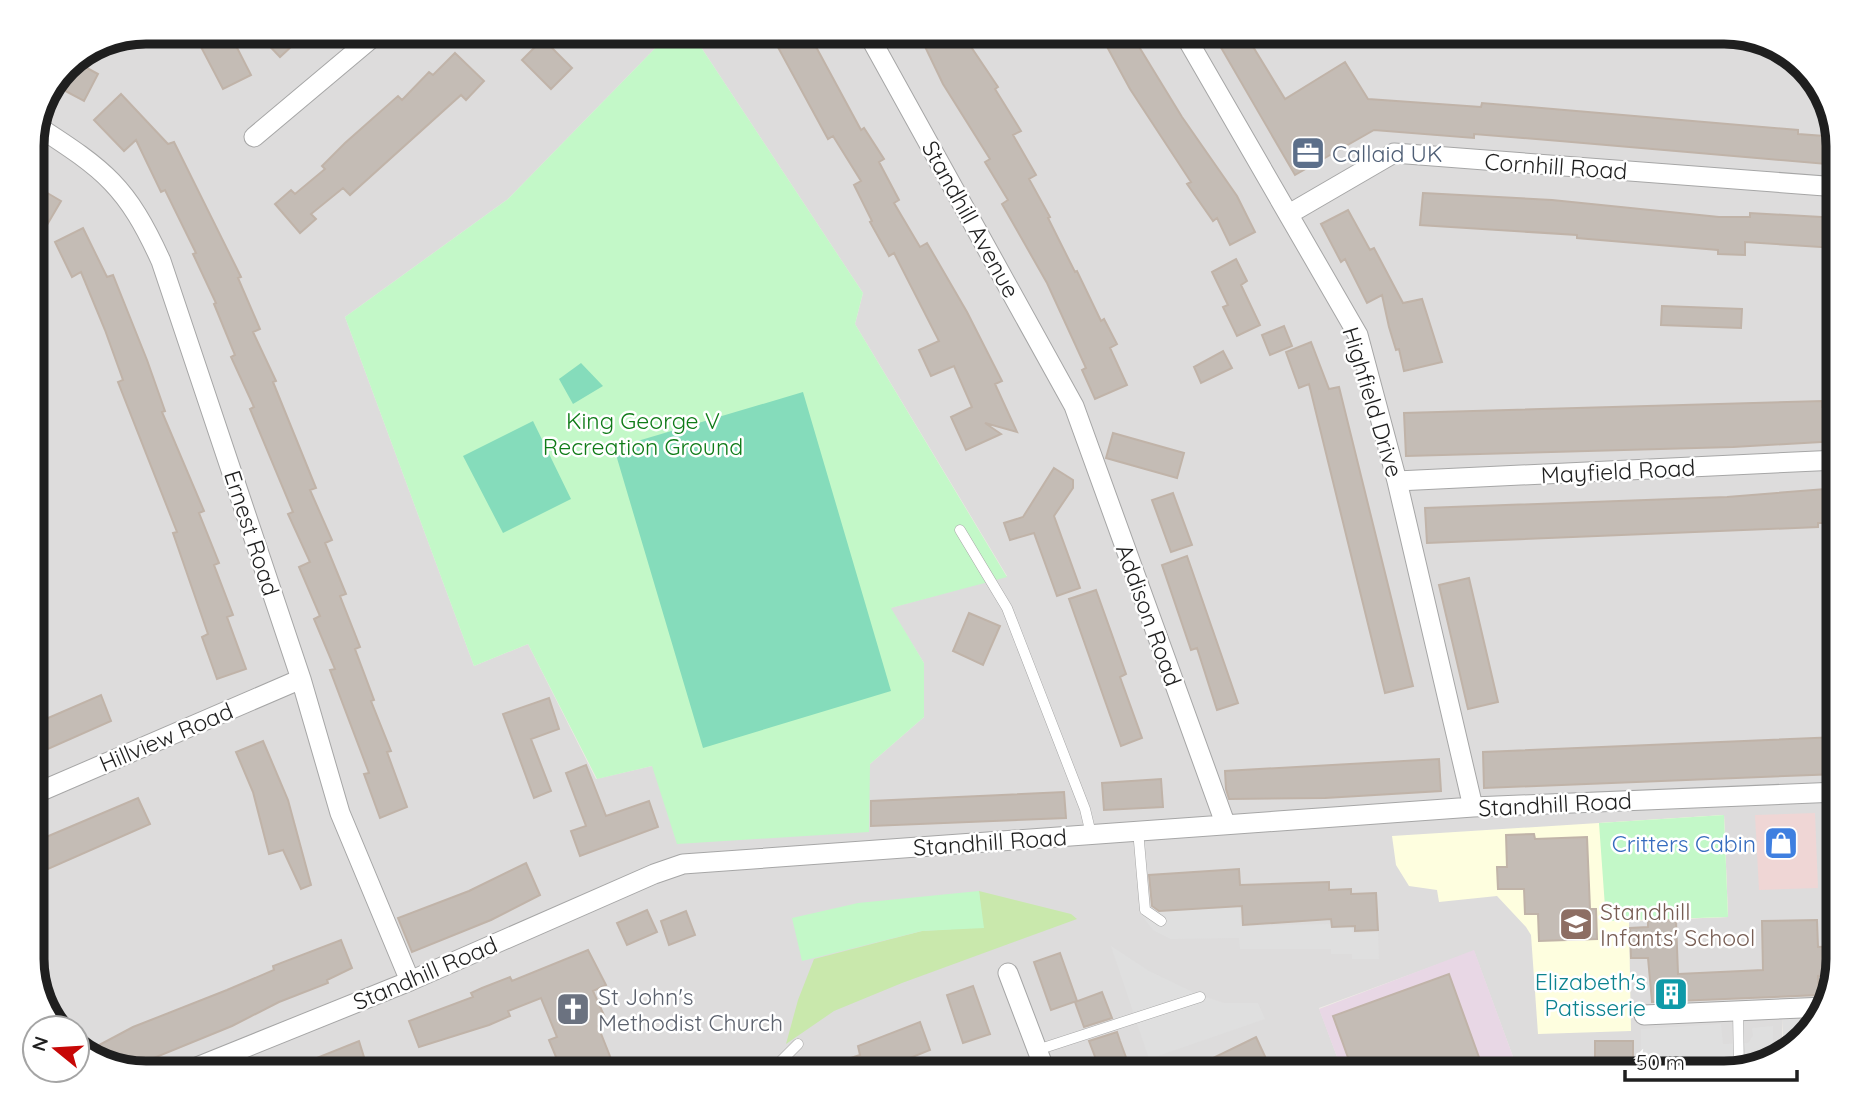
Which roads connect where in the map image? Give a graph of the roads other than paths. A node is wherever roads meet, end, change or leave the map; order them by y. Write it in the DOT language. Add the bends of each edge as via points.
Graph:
graph roads {
  1 [pos="365,44"];
  2 [pos="874,44"];
  3 [pos="1190,44"];
  4 [pos="45,131"];
  5 [pos="254,137"];
  6 [pos="1826,186"];
  7 [pos="1289,214"];
  8 [pos="1074,406"];
  9 [pos="1826,461"];
  10 [pos="1397,481"];
  11 [pos="960,530"];
  12 [pos="301,679"];
  13 [pos="44,790"];
  14 [pos="1826,792"];
  15 [pos="1472,807"];
  16 [pos="1225,823"];
  17 [pos="1138,830"];
  18 [pos="1091,834"];
  19 [pos="1161,921"];
  20 [pos="1008,973"];
  21 [pos="410,981"];
  22 [pos="1200,997"];
  23 [pos="1814,1007"];
  24 [pos="1738,1010"];
  25 [pos="1644,1014"];
  26 [pos="798,1044"];
  27 [pos="1037,1051"];
  28 [pos="1739,1060"];
  29 [pos="212,1061"];
  30 [pos="781,1061"];
  31 [pos="1041,1061"];
  1 -- 5 [label="street"];
  2 -- 8 [label="street, Standhill Avenue"];
  3 -- 7 [label="street, Highfield Drive"];
  4 -- 12 [label="street, Ernest Road" via="90,160 119,186 161,261"];
  6 -- 7 [label="street, Cornhill Road" via="1394,153"];
  7 -- 10 [label="street, Highfield Drive" via="1357,335"];
  8 -- 16 [label="street, Addison Road"];
  9 -- 10 [label="street, Mayfield Road"];
  10 -- 15 [label="street, Highfield Drive"];
  11 -- 18 [label="lane" via="1007,608"];
  12 -- 13 [label="street, Hillview Road"];
  12 -- 21 [label="street, Ernest Road" via="341,814"];
  14 -- 15 [label="street, Standhill Road"];
  15 -- 16 [label="street, Standhill Road"];
  16 -- 17 [label="street, Standhill Road"];
  17 -- 18 [label="street, Standhill Road"];
  17 -- 19 [label="lane" via="1145,910"];
  18 -- 21 [label="street, Standhill Road" via="683,864"];
  20 -- 27 [label="street"];
  21 -- 29 [label="street, Standhill Road"];
  22 -- 27 [label="lane"];
  23 -- 24 [label="street"];
  24 -- 25 [label="street"];
  24 -- 28 [label="lane"];
  26 -- 30 [label="lane"];
  27 -- 31 [label="street"];
}
